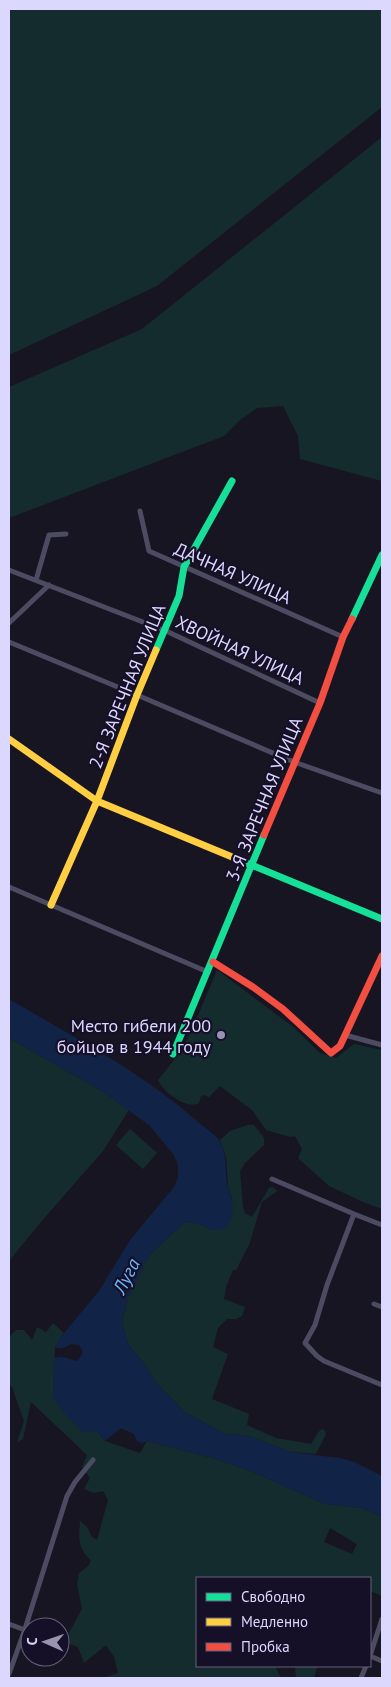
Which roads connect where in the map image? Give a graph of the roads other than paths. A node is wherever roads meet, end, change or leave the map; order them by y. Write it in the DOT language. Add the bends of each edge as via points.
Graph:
graph roads {
  1 [pos="232,481"];
  2 [pos="140,512"];
  3 [pos="66,534"];
  4 [pos="382,555"];
  5 [pos="184,567"];
  6 [pos="9,570"];
  7 [pos="36,580"];
  8 [pos="49,585"];
  9 [pos="9,623"];
  10 [pos="166,631"];
  11 [pos="343,636"];
  12 [pos="9,642"];
  13 [pos="138,695"];
  14 [pos="320,703"];
  15 [pos="9,739"];
  16 [pos="294,762"];
  17 [pos="382,793"];
  18 [pos="97,801"];
  19 [pos="253,866"];
  20 [pos="9,887"];
  21 [pos="51,905"];
  22 [pos="382,919"];
  23 [pos="382,956"];
  24 [pos="213,962"];
  25 [pos="208,972"];
  26 [pos="345,1035"];
  27 [pos="382,1044"];
  28 [pos="173,1054"];
  29 [pos="272,1179"];
  30 [pos="354,1214"];
  31 [pos="382,1225"];
  32 [pos="374,1304"];
  33 [pos="382,1307"];
  34 [pos="382,1385"];
  35 [pos="93,1460"];
  36 [pos="29,1617"];
  37 [pos="382,1619"];
  38 [pos="20,1644"];
  39 [pos="371,1653"];
  40 [pos="9,1674"];
  1 -- 5 [label="street, 2-Я ЗАРЕЧНАЯ УЛИЦА"];
  2 -- 5 [label="street, ДАЧНАЯ УЛИЦА" via="149,551"];
  3 -- 7 [label="street" via="49,535"];
  4 -- 11 [label="street, 3-Я ЗАРЕЧНАЯ УЛИЦА"];
  5 -- 10 [label="street, 2-Я ЗАРЕЧНАЯ УЛИЦА" via="180,596"];
  5 -- 11 [label="street, ДАЧНАЯ УЛИЦА"];
  6 -- 7 [label="street, ХВОЙНАЯ УЛИЦА"];
  7 -- 8 [label="street, ХВОЙНАЯ УЛИЦА"];
  8 -- 9 [label="street"];
  8 -- 10 [label="street, ХВОЙНАЯ УЛИЦА"];
  10 -- 13 [label="street, 2-Я ЗАРЕЧНАЯ УЛИЦА"];
  10 -- 14 [label="street, ХВОЙНАЯ УЛИЦА"];
  11 -- 14 [label="street, 3-Я ЗАРЕЧНАЯ УЛИЦА"];
  12 -- 13 [label="street"];
  13 -- 16 [label="street"];
  13 -- 18 [label="street, 2-Я ЗАРЕЧНАЯ УЛИЦА"];
  14 -- 16 [label="street, 3-Я ЗАРЕЧНАЯ УЛИЦА"];
  15 -- 18 [label="street"];
  16 -- 17 [label="street"];
  16 -- 19 [label="street, 3-Я ЗАРЕЧНАЯ УЛИЦА"];
  18 -- 19 [label="street"];
  18 -- 21 [label="street, 2-Я ЗАРЕЧНАЯ УЛИЦА"];
  19 -- 22 [label="street"];
  19 -- 24 [label="street, 3-Я ЗАРЕЧНАЯ УЛИЦА"];
  20 -- 21 [label="street"];
  21 -- 25 [label="street"];
  23 -- 26 [label="street"];
  24 -- 25 [label="street, 3-Я ЗАРЕЧНАЯ УЛИЦА"];
  24 -- 26 [label="street" via="283,1009 331,1053 340,1046"];
  25 -- 28 [label="street, 3-Я ЗАРЕЧНАЯ УЛИЦА"];
  26 -- 27 [label="street"];
  29 -- 30 [label="street"];
  30 -- 31 [label="street"];
  30 -- 34 [label="street" via="315,1325 305,1343 324,1361"];
  32 -- 33 [label="street"];
  35 -- 36 [label="street" via="67,1496"];
  37 -- 39 [label="street"];
  38 -- 40 [label="street"];
}
